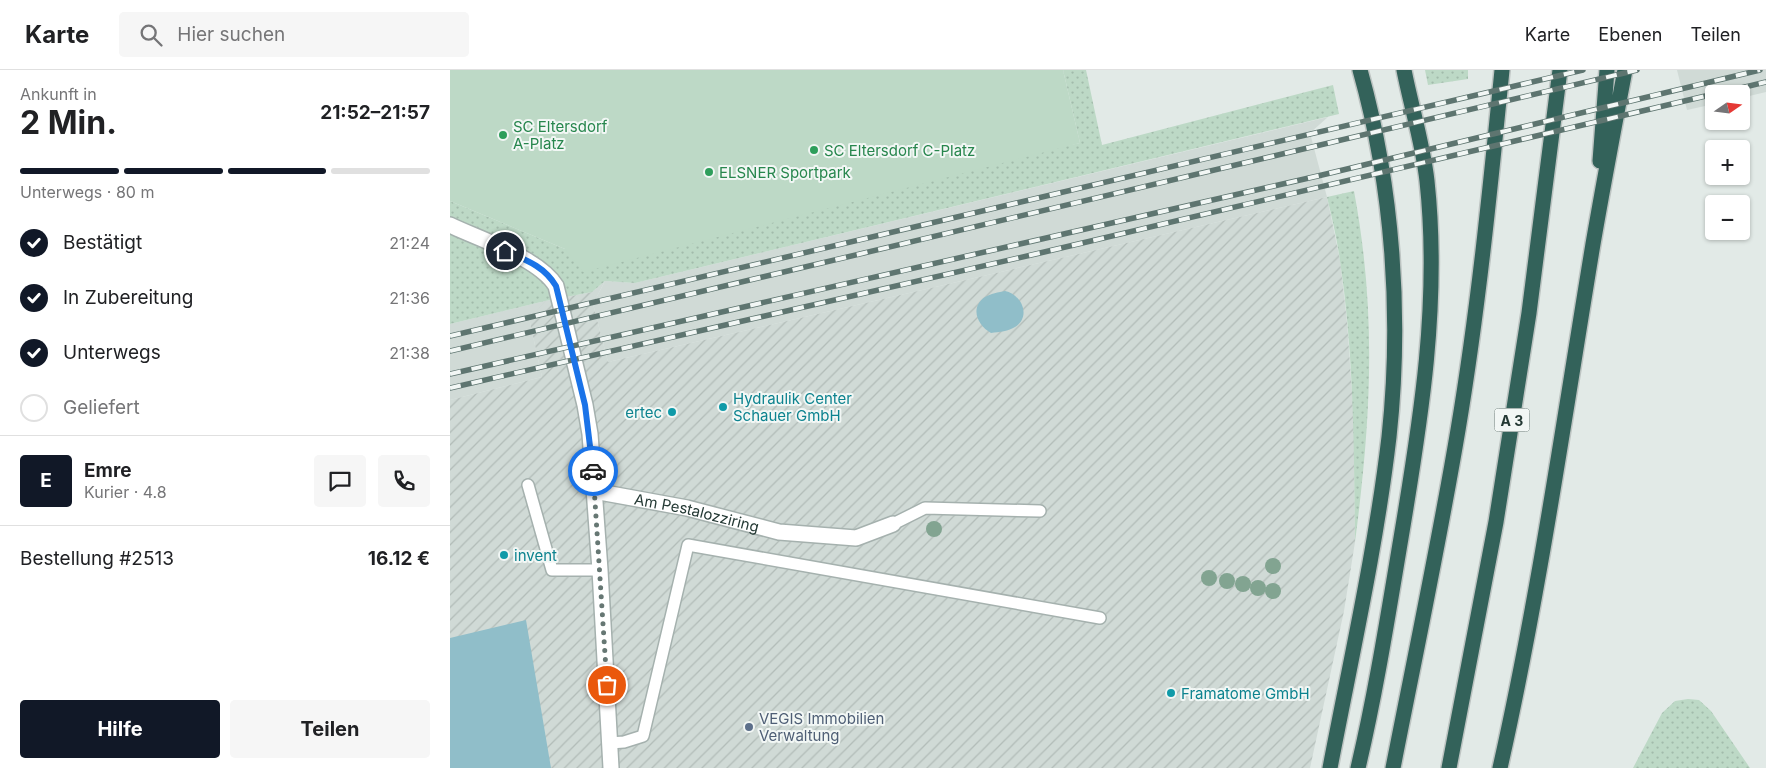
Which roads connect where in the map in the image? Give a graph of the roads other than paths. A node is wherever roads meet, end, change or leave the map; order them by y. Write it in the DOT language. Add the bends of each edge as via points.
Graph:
graph roads {
  1 [pos="1360,70"];
  2 [pos="1404,70"];
  3 [pos="1502,70"];
  4 [pos="1560,70"];
  5 [pos="1607,70"];
  6 [pos="1625,70"];
  7 [pos="450,225"];
  8 [pos="1593,244"];
  9 [pos="528,485"];
  10 [pos="594,491"];
  11 [pos="1040,512"];
  12 [pos="893,524"];
  13 [pos="600,570"];
  14 [pos="1100,618"];
  15 [pos="610,743"];
  16 [pos="611,768"];
  17 [pos="1330,768"];
  18 [pos="1358,768"];
  19 [pos="1392,768"];
  20 [pos="1449,768"];
  21 [pos="1500,768"];
  1 -- 17 [label="highway" via="1386,204 1392,263 1394,342 1389,435 1378,515"];
  2 -- 18 [label="highway" via="1427,180 1430,330 1422,412 1374,702"];
  3 -- 19 [label="highway" via="1485,241 1458,428"];
  4 -- 20 [label="highway, A 3" via="1519,380 1496,522"];
  5 -- 8 [label="highway"];
  6 -- 8 [label="highway"];
  7 -- 10 [label="street" via="536,264 556,286 585,405"];
  8 -- 21 [label="highway" via="1568,404 1514,708"];
  9 -- 13 [label="lane" via="552,570"];
  10 -- 12 [label="street, Am Pestalozziring" via="687,508 779,532 856,538"];
  10 -- 13 [label="street"];
  11 -- 12 [label="lane" via="925,508"];
  13 -- 15 [label="street"];
  14 -- 15 [label="lane" via="688,545 643,736"];
  15 -- 16 [label="street"];
}
